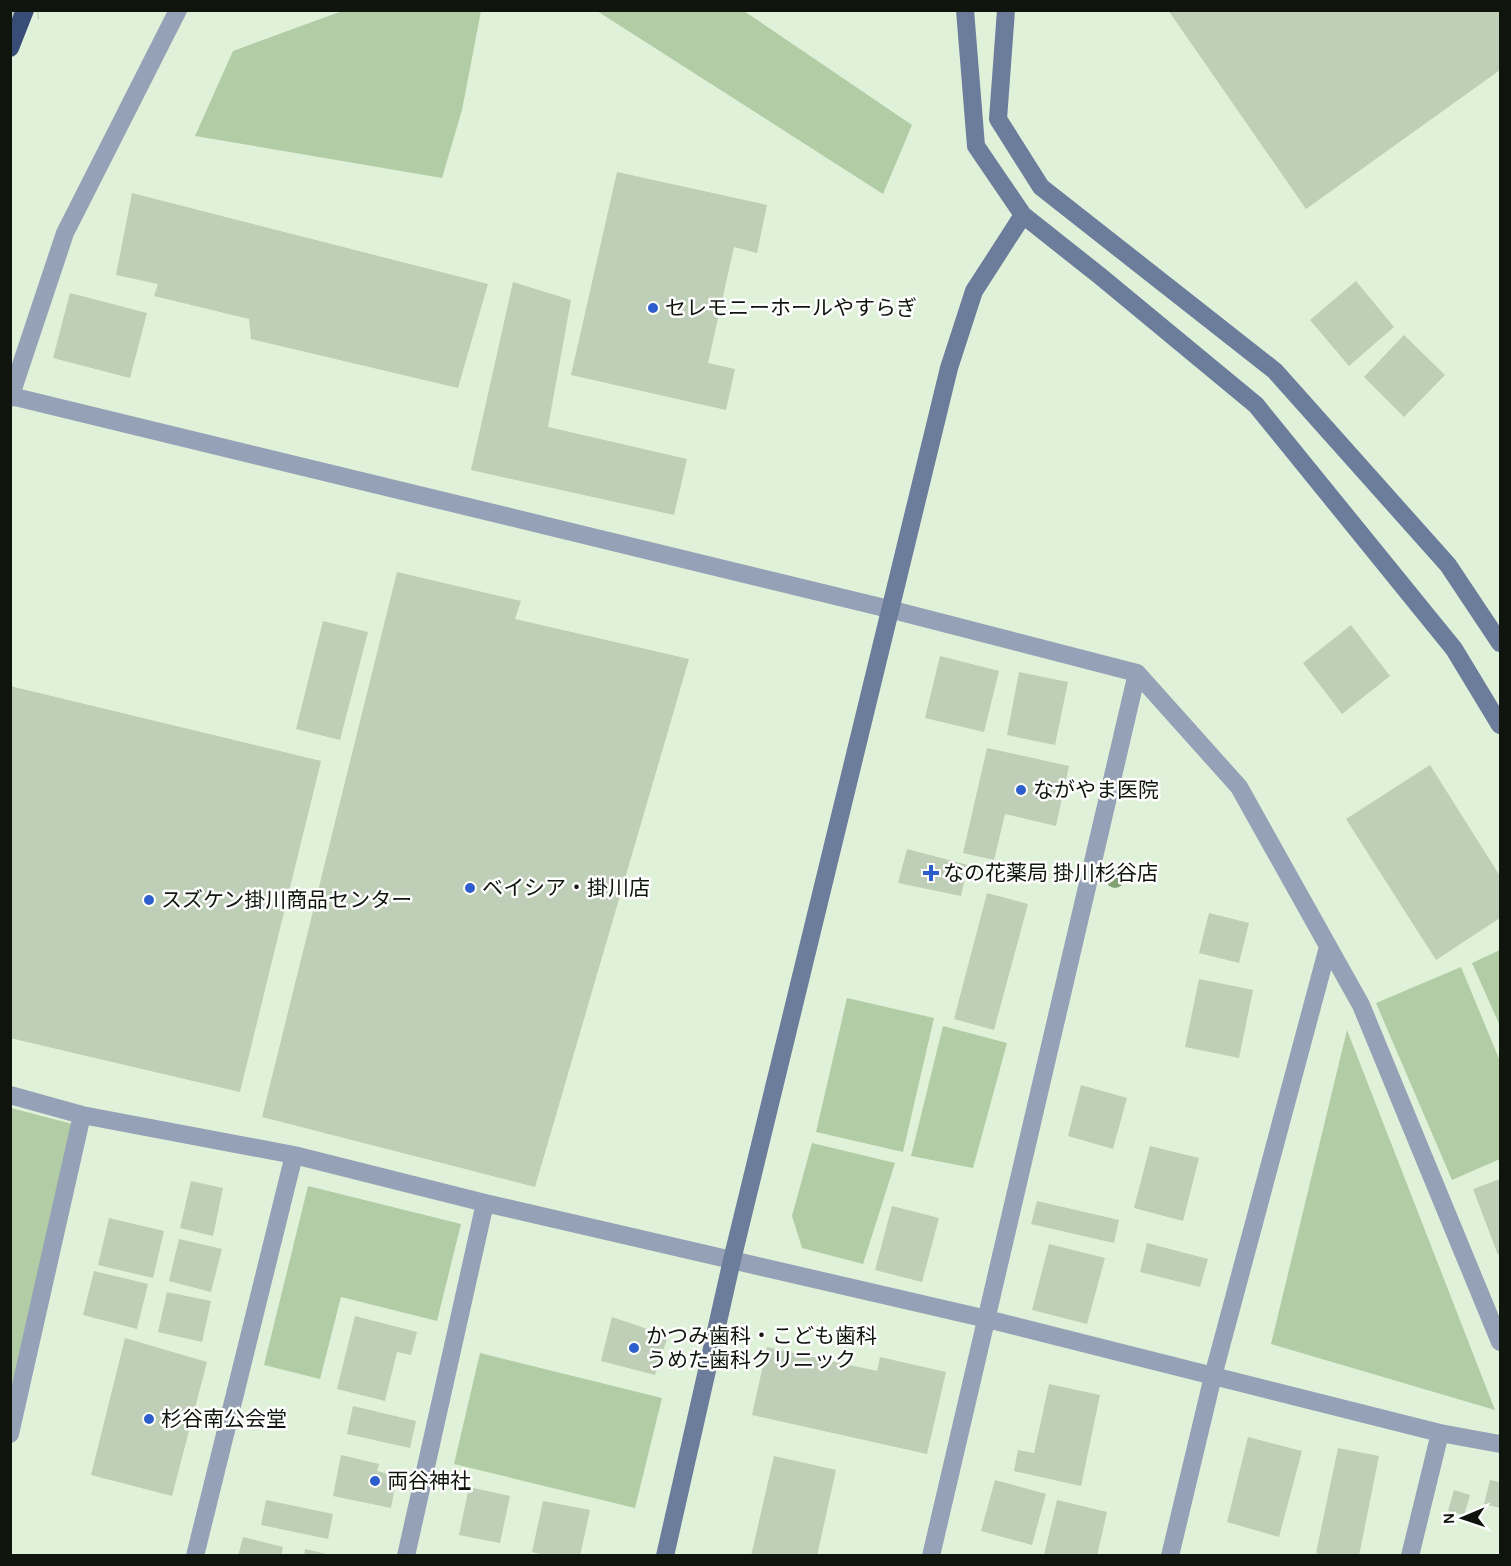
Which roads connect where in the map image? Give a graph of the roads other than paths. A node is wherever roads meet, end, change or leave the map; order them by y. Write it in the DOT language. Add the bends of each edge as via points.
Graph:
graph roads {
  1 [pos="25,10"];
  2 [pos="178,10"];
  3 [pos="965,10"];
  4 [pos="1006,10"];
  5 [pos="10,48"];
  6 [pos="1023,214"];
  7 [pos="11,397"];
  8 [pos="889,609"];
  9 [pos="1500,643"];
  10 [pos="1137,673"];
  11 [pos="1500,725"];
  12 [pos="1328,947"];
  13 [pos="10,1095"];
  14 [pos="82,1115"];
  15 [pos="294,1155"];
  16 [pos="485,1203"];
  17 [pos="732,1260"];
  18 [pos="987,1319"];
  19 [pos="1500,1342"];
  20 [pos="1213,1376"];
  21 [pos="1440,1433"];
  22 [pos="10,1434"];
  23 [pos="1500,1444"];
  24 [pos="195,1556"];
  25 [pos="406,1556"];
  26 [pos="664,1556"];
  27 [pos="931,1556"];
  28 [pos="1170,1556"];
  29 [pos="1410,1556"];
  1 -- 5 [label="highway"];
  2 -- 7 [label="street" via="65,232"];
  3 -- 6 [label="street" via="976,146"];
  4 -- 9 [label="street" via="998,119 1041,187 1275,371 1448,565"];
  6 -- 8 [label="street" via="974,291 949,368"];
  6 -- 11 [label="street" via="1256,405 1454,649"];
  7 -- 8 [label="street"];
  8 -- 10 [label="street"];
  8 -- 17 [label="street"];
  10 -- 12 [label="street" via="1239,787"];
  10 -- 18 [label="street"];
  12 -- 19 [label="street" via="1361,1005"];
  12 -- 20 [label="street"];
  13 -- 14 [label="street"];
  14 -- 15 [label="street"];
  14 -- 22 [label="street"];
  15 -- 16 [label="street"];
  15 -- 24 [label="street"];
  16 -- 17 [label="street"];
  16 -- 25 [label="street"];
  17 -- 18 [label="street"];
  17 -- 26 [label="street"];
  18 -- 20 [label="street"];
  18 -- 27 [label="street"];
  20 -- 21 [label="street"];
  20 -- 28 [label="street"];
  21 -- 23 [label="street"];
  21 -- 29 [label="street"];
}
